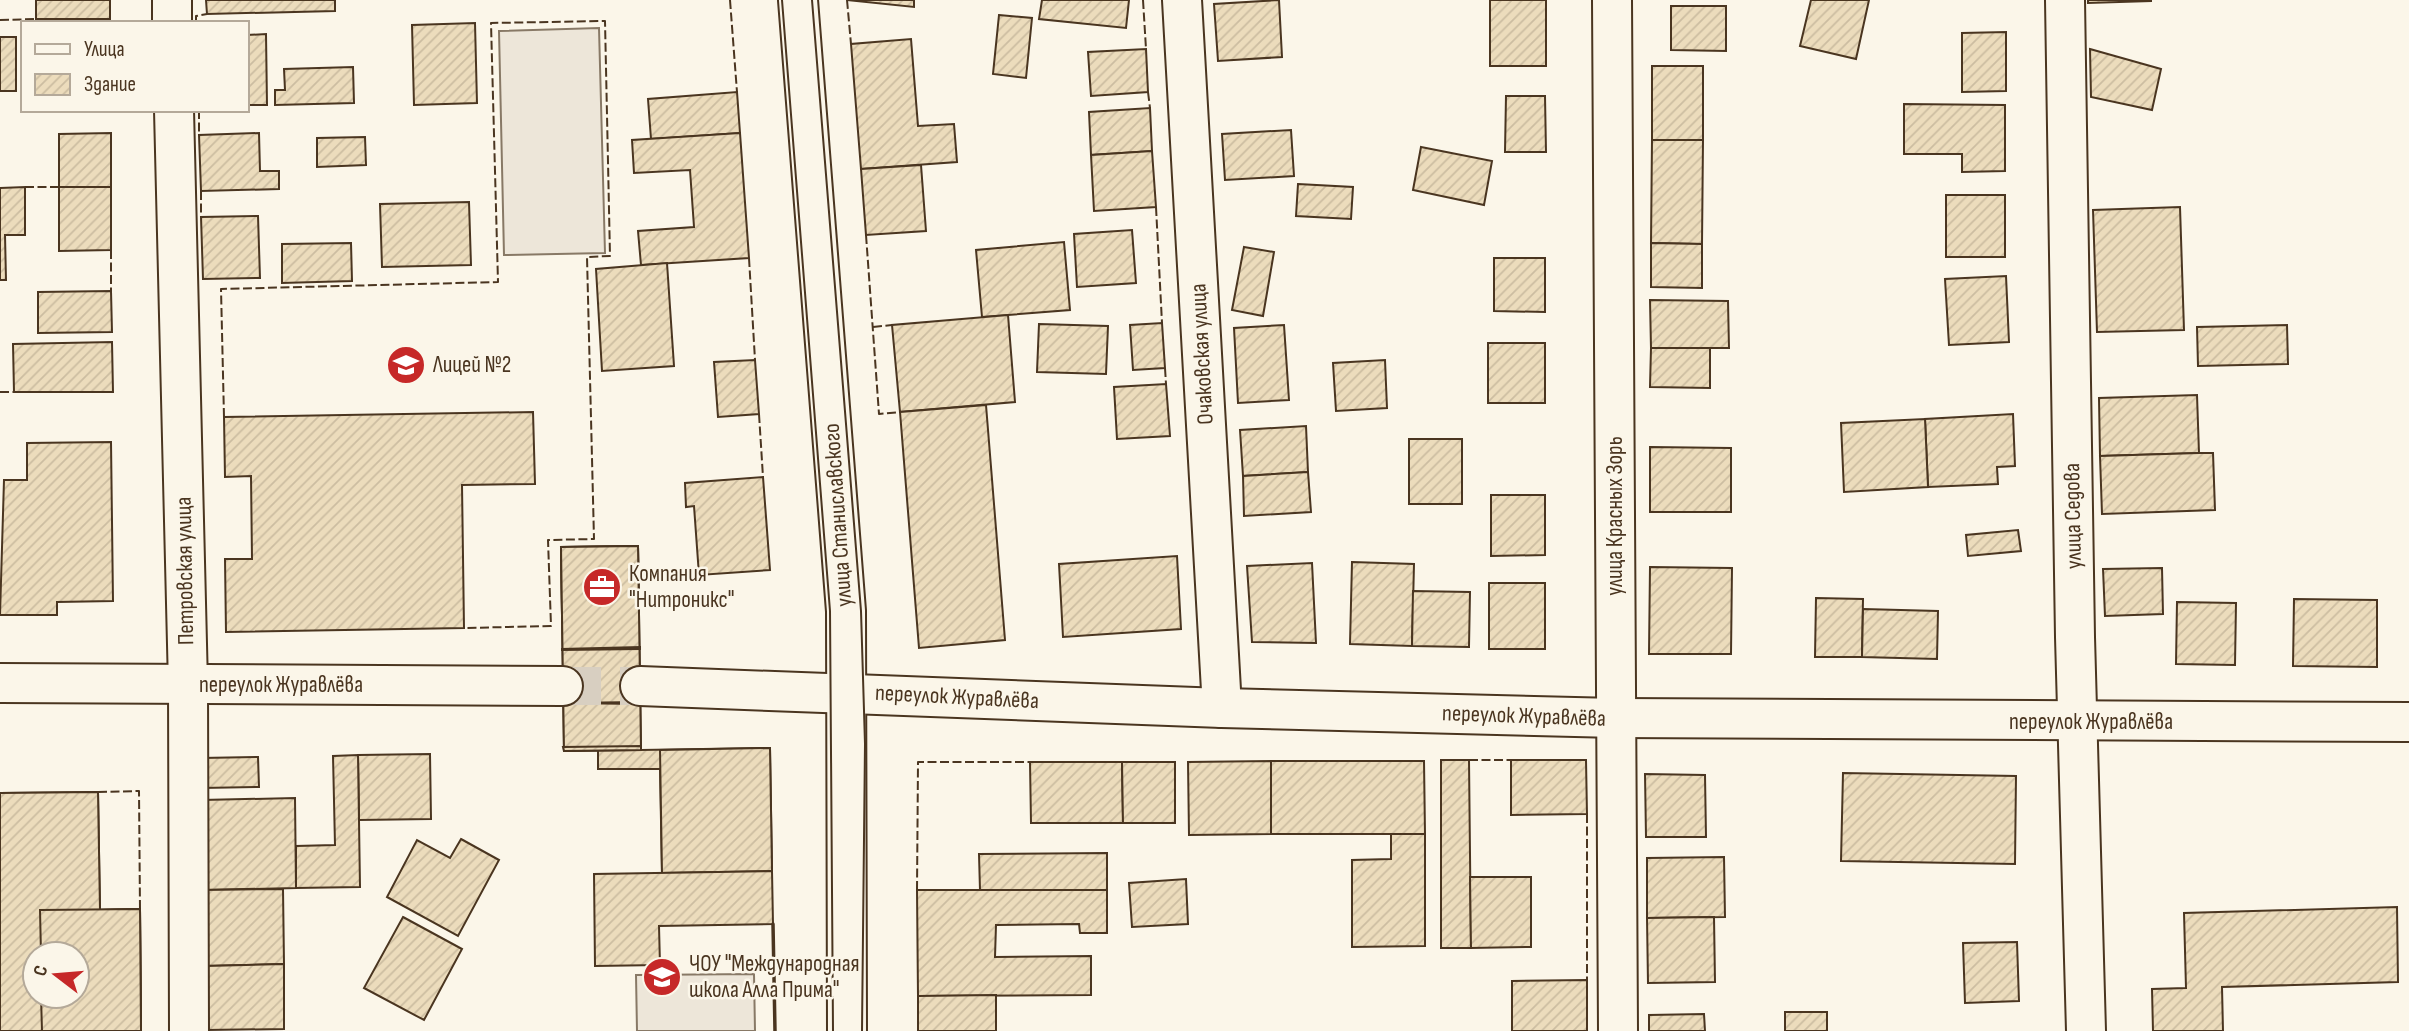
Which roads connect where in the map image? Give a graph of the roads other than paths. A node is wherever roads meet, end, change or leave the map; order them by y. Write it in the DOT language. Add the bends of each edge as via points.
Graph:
graph roads {
  1 [pos="172,0"];
  2 [pos="798,0"];
  3 [pos="1182,0"];
  4 [pos="1612,0"];
  5 [pos="2065,0"];
  6 [pos="172,21"];
  7 [pos="174,112"];
  8 [pos="0,683"];
  9 [pos="188,685"];
  10 [pos="563,686"];
  11 [pos="640,686"];
  12 [pos="846,692"];
  13 [pos="1222,708"];
  14 [pos="1616,718"];
  15 [pos="2077,722"];
  16 [pos="2409,722"];
  17 [pos="189,1031"];
  18 [pos="847,1031"];
  19 [pos="1618,1031"];
  20 [pos="2086,1031"];
  1 -- 6 [label="street"];
  2 -- 12 [label="street, улица Станиславского" via="846,611"];
  3 -- 13 [label="street, Очаковская улица"];
  4 -- 14 [label="street, улица Красных Зорь"];
  5 -- 15 [label="street, улица Седова"];
  7 -- 9 [label="street, Петровская улица"];
  8 -- 9 [label="street, переулок Журавлёва"];
  9 -- 10 [label="street, переулок Журавлёва"];
  9 -- 17 [label="street, Петровская улица"];
  11 -- 12 [label="street, переулок Журавлёва"];
  12 -- 13 [label="street, переулок Журавлёва"];
  12 -- 18 [label="street, улица Станиславского"];
  13 -- 14 [label="street, переулок Журавлёва"];
  14 -- 15 [label="street, переулок Журавлёва"];
  14 -- 19 [label="street, улица Красных Зорь"];
  15 -- 16 [label="street, переулок Журавлёва"];
  15 -- 20 [label="street, улица Седова"];
}
